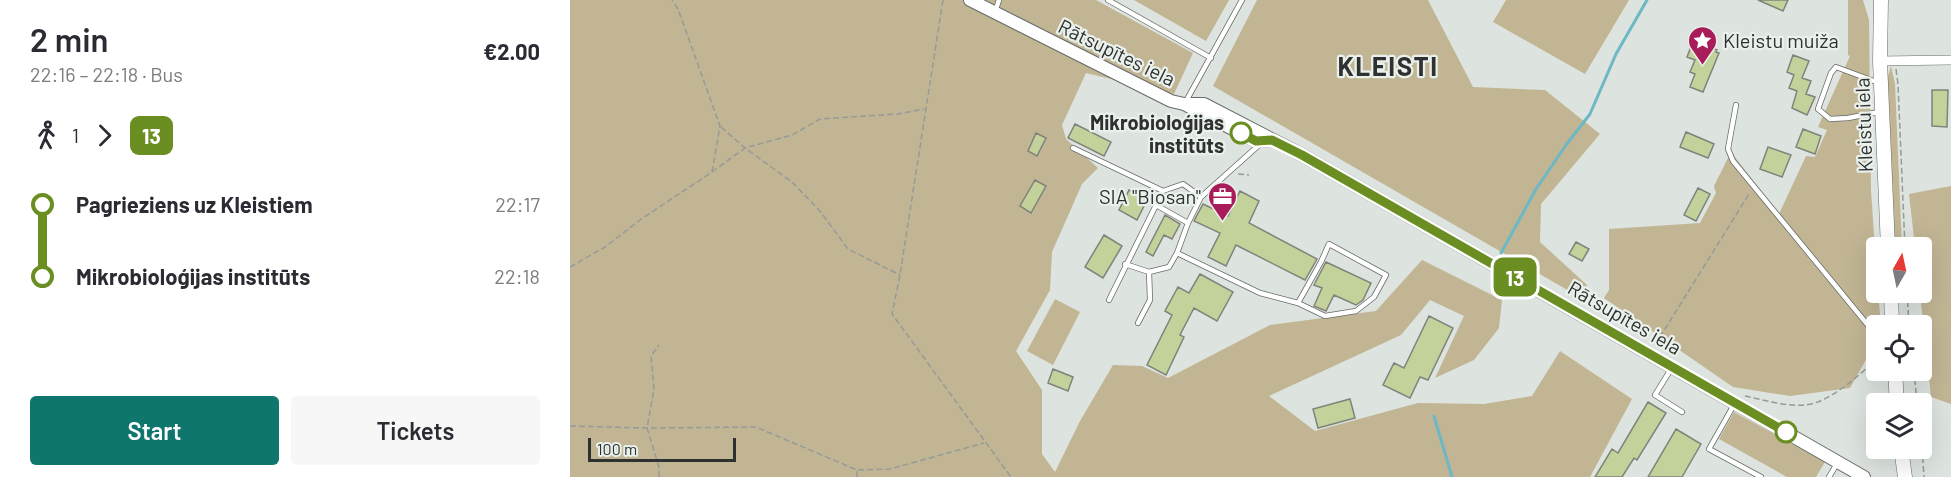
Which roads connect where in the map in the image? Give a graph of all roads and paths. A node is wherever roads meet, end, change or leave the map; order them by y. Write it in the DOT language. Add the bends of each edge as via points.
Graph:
graph roads {
  1 [pos="672,0"];
  2 [pos="943,0"];
  3 [pos="970,0"];
  4 [pos="1107,0"];
  5 [pos="1242,0"];
  6 [pos="1881,0"];
  7 [pos="997,6"];
  8 [pos="1211,58"];
  9 [pos="1895,60"];
  10 [pos="1951,60"];
  11 [pos="1880,61"];
  12 [pos="1881,84"];
  13 [pos="1184,104"];
  14 [pos="1736,105"];
  15 [pos="926,108"];
  16 [pos="1882,111"];
  17 [pos="720,126"];
  18 [pos="1272,140"];
  19 [pos="745,148"];
  20 [pos="1073,148"];
  21 [pos="712,172"];
  22 [pos="1754,186"];
  23 [pos="1163,191"];
  24 [pos="1201,197"];
  25 [pos="1156,205"];
  26 [pos="1188,223"];
  27 [pos="1888,237"];
  28 [pos="1905,237"];
  29 [pos="1177,253"];
  30 [pos="1125,264"];
  31 [pos="570,267"];
  32 [pos="1149,272"];
  33 [pos="900,275"];
  34 [pos="1109,300"];
  35 [pos="1298,303"];
  36 [pos="1138,323"];
  37 [pos="1866,323"];
  38 [pos="659,345"];
  39 [pos="1650,354"];
  40 [pos="1672,366"];
  41 [pos="1866,368"];
  42 [pos="1731,400"];
  43 [pos="1682,412"];
  44 [pos="570,426"];
  45 [pos="647,428"];
  46 [pos="984,442"];
  47 [pos="1903,459"];
  48 [pos="1923,459"];
  49 [pos="1838,462"];
  50 [pos="857,470"];
  51 [pos="659,477"];
  52 [pos="857,477"];
  53 [pos="1011,477"];
  54 [pos="1761,477"];
  55 [pos="1829,477"];
  56 [pos="1864,477"];
  57 [pos="1905,477"];
  58 [pos="1924,477"];
  1 -- 17 [label="path"];
  2 -- 15 [label="path"];
  3 -- 7 [label="street, Rātsupītes iela"];
  4 -- 8 [label="lane"];
  5 -- 8 [label="lane"];
  6 -- 11 [label="main road, Kleistu iela"];
  7 -- 13 [label="street, Rātsupītes iela" via="1161,96"];
  8 -- 13 [label="lane"];
  9 -- 10 [label="street"];
  9 -- 11 [label="street"];
  9 -- 28 [label="path"];
  11 -- 12 [label="main road, Kleistu iela"];
  12 -- 16 [label="main road, Kleistu iela"];
  12 -- 16 [label="lane" via="1836,67 1818,108 1830,119"];
  13 -- 18 [label="street, Rātsupītes iela" via="1204,104"];
  14 -- 22 [label="lane" via="1728,149"];
  15 -- 19 [label="path" via="898,114 820,119 792,135"];
  15 -- 33 [label="path"];
  16 -- 27 [label="main road, Kleistu iela"];
  17 -- 19 [label="path"];
  17 -- 21 [label="path"];
  18 -- 24 [label="lane" via="1257,146"];
  18 -- 39 [label="street, Rātsupītes iela"];
  19 -- 21 [label="path"];
  19 -- 33 [label="path" via="792,182 848,249"];
  20 -- 23 [label="lane"];
  21 -- 31 [label="path"];
  22 -- 37 [label="lane"];
  22 -- 39 [label="path"];
  23 -- 24 [label="lane" via="1183,184"];
  23 -- 25 [label="lane"];
  24 -- 26 [label="lane"];
  25 -- 26 [label="lane"];
  25 -- 30 [label="lane"];
  26 -- 29 [label="lane"];
  29 -- 32 [label="lane" via="1169,267"];
  29 -- 35 [label="lane" via="1260,293"];
  30 -- 32 [label="lane"];
  30 -- 34 [label="lane"];
  32 -- 36 [label="lane" via="1150,300"];
  33 -- 46 [label="path" via="892,314"];
  35 -- 35 [label="lane" via="1329,244 1386,276 1374,297 1356,311 1325,316"];
  38 -- 45 [label="path" via="651,356 654,389"];
  39 -- 40 [label="street, Rātsupītes iela"];
  40 -- 42 [label="street, Rātsupītes iela"];
  40 -- 43 [label="lane" via="1655,394"];
  41 -- 42 [label="path" via="1823,401 1804,405 1744,396"];
  42 -- 49 [label="street, Rātsupītes iela"];
  42 -- 54 [label="lane" via="1709,449"];
  44 -- 45 [label="path"];
  45 -- 50 [label="path" via="756,427"];
  45 -- 51 [label="path"];
  46 -- 50 [label="path" via="890,469"];
  46 -- 53 [label="path"];
  47 -- 57 [label="main road"];
  48 -- 58 [label="path"];
  49 -- 55 [label="lane"];
  49 -- 56 [label="street, Rātsupītes iela"];
  50 -- 52 [label="path"];
}
